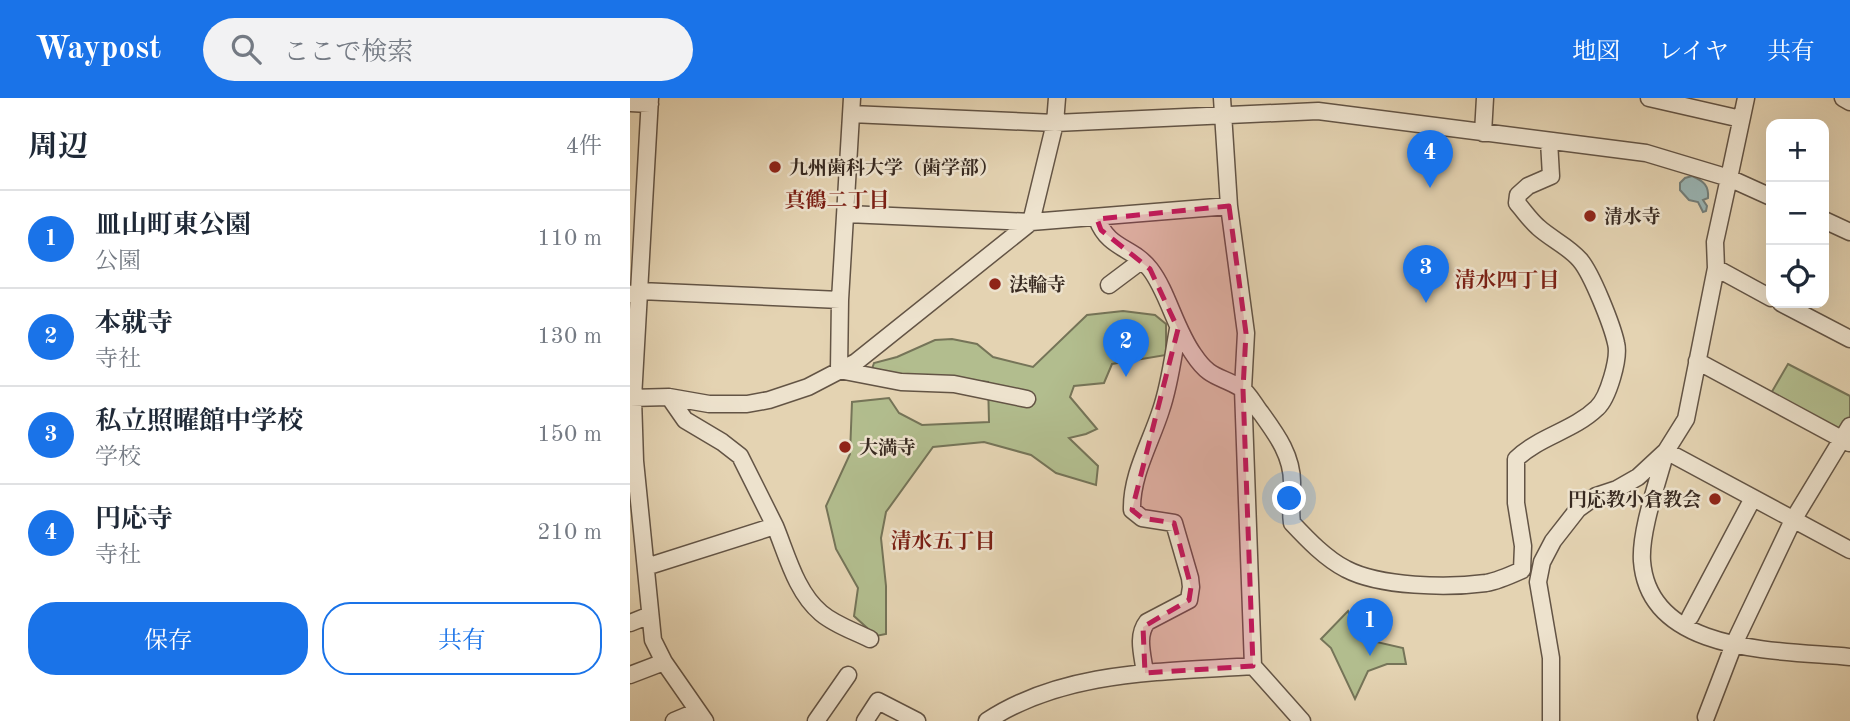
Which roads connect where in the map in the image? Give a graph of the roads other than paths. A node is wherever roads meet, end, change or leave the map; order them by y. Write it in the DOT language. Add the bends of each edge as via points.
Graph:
graph roads {
  1 [pos="1057,98"];
  2 [pos="1222,98"];
  3 [pos="1485,98"];
  4 [pos="1649,98"];
  5 [pos="1746,98"];
  6 [pos="1843,98"];
  7 [pos="650,101"];
  8 [pos="1850,102"];
  9 [pos="630,103"];
  10 [pos="852,106"];
  11 [pos="1222,116"];
  12 [pos="1741,119"];
  13 [pos="1055,123"];
  14 [pos="1483,132"];
  15 [pos="1549,141"];
  16 [pos="1729,178"];
  17 [pos="1766,195"];
  18 [pos="1229,206"];
  19 [pos="637,207"];
  20 [pos="846,214"];
  21 [pos="1097,219"];
  22 [pos="1031,222"];
  23 [pos="1829,222"];
  24 [pos="1850,232"];
  25 [pos="1141,261"];
  26 [pos="1716,268"];
  27 [pos="1109,285"];
  28 [pos="635,293"];
  29 [pos="1766,295"];
  30 [pos="841,300"];
  31 [pos="1791,308"];
  32 [pos="1178,330"];
  33 [pos="1850,339"];
  34 [pos="1697,361"];
  35 [pos="839,370"];
  36 [pos="1243,389"];
  37 [pos="668,397"];
  38 [pos="631,398"];
  39 [pos="1027,399"];
  40 [pos="711,435"];
  41 [pos="1847,436"];
  42 [pos="741,438"];
  43 [pos="1666,451"];
  44 [pos="632,461"];
  45 [pos="1753,498"];
  46 [pos="1793,520"];
  47 [pos="775,526"];
  48 [pos="635,528"];
  49 [pos="1850,550"];
  50 [pos="646,567"];
  51 [pos="1522,570"];
  52 [pos="1538,582"];
  53 [pos="650,615"];
  54 [pos="1690,617"];
  55 [pos="630,623"];
  56 [pos="870,639"];
  57 [pos="1734,645"];
  58 [pos="1850,657"];
  59 [pos="664,662"];
  60 [pos="1252,666"];
  61 [pos="1145,673"];
  62 [pos="630,675"];
  63 [pos="848,676"];
  64 [pos="701,716"];
  65 [pos="1706,717"];
  66 [pos="674,721"];
  67 [pos="816,721"];
  68 [pos="864,721"];
  69 [pos="917,721"];
  70 [pos="986,721"];
  71 [pos="1302,721"];
  72 [pos="1551,721"];
  1 -- 13 [label="street"];
  2 -- 11 [label="street"];
  3 -- 14 [label="street"];
  4 -- 12 [label="street"];
  5 -- 12 [label="street"];
  6 -- 8 [label="street"];
  7 -- 9 [label="street"];
  7 -- 19 [label="street"];
  10 -- 13 [label="street"];
  10 -- 20 [label="street"];
  11 -- 13 [label="street"];
  11 -- 14 [label="street" via="1318,111"];
  11 -- 18 [label="street"];
  12 -- 16 [label="street"];
  13 -- 22 [label="street"];
  14 -- 15 [label="street"];
  15 -- 16 [label="street" via="1646,153"];
  15 -- 51 [label="street" via="1551,176 1528,186 1518,195 1517,203 1539,228 1582,262 1607,312 1617,345 1610,386 1597,409 1516,458"];
  16 -- 17 [label="street"];
  16 -- 26 [label="street" via="1715,242"];
  18 -- 21 [label="street"];
  18 -- 36 [label="street" via="1246,333"];
  19 -- 28 [label="street"];
  20 -- 22 [label="street"];
  20 -- 30 [label="street"];
  21 -- 22 [label="street"];
  21 -- 25 [label="street" via="1114,244"];
  22 -- 35 [label="street" via="856,362"];
  23 -- 24 [label="street"];
  25 -- 27 [label="street"];
  25 -- 32 [label="street" via="1155,278"];
  26 -- 29 [label="street"];
  26 -- 34 [label="street"];
  28 -- 30 [label="street"];
  28 -- 38 [label="street"];
  30 -- 35 [label="street"];
  31 -- 33 [label="street"];
  32 -- 36 [label="street" via="1209,374"];
  32 -- 61 [label="street" via="1162,409 1131,499 1132,510 1142,518 1174,523 1191,587 1189,600 1143,627"];
  34 -- 41 [label="street"];
  34 -- 43 [label="street" via="1686,419"];
  35 -- 37 [label="street" via="769,401 709,404"];
  35 -- 39 [label="street" via="901,382 954,384"];
  36 -- 51 [label="street" via="1290,462 1292,523 1346,569 1394,583 1439,585 1488,583"];
  36 -- 60 [label="street"];
  37 -- 38 [label="street"];
  37 -- 40 [label="street" via="685,420"];
  38 -- 44 [label="street"];
  40 -- 42 [label="street"];
  40 -- 47 [label="street" via="740,456"];
  41 -- 46 [label="street"];
  43 -- 45 [label="street"];
  43 -- 52 [label="street" via="1638,477 1578,509 1553,541"];
  43 -- 57 [label="street" via="1642,558 1651,597 1664,621"];
  44 -- 48 [label="street"];
  45 -- 46 [label="street"];
  45 -- 54 [label="street"];
  46 -- 49 [label="street"];
  46 -- 57 [label="street"];
  47 -- 50 [label="street"];
  47 -- 56 [label="street" via="799,585 819,612"];
  48 -- 50 [label="street"];
  50 -- 53 [label="street"];
  51 -- 52 [label="street"];
  52 -- 72 [label="street" via="1551,658"];
  53 -- 55 [label="street"];
  53 -- 59 [label="street" via="653,640"];
  57 -- 58 [label="street"];
  57 -- 65 [label="street"];
  59 -- 62 [label="street"];
  59 -- 64 [label="street"];
  60 -- 61 [label="street"];
  60 -- 71 [label="street"];
  61 -- 70 [label="street" via="1083,682 1007,708"];
  63 -- 67 [label="street"];
  64 -- 66 [label="street"];
  68 -- 69 [label="street" via="878,701"];
}
